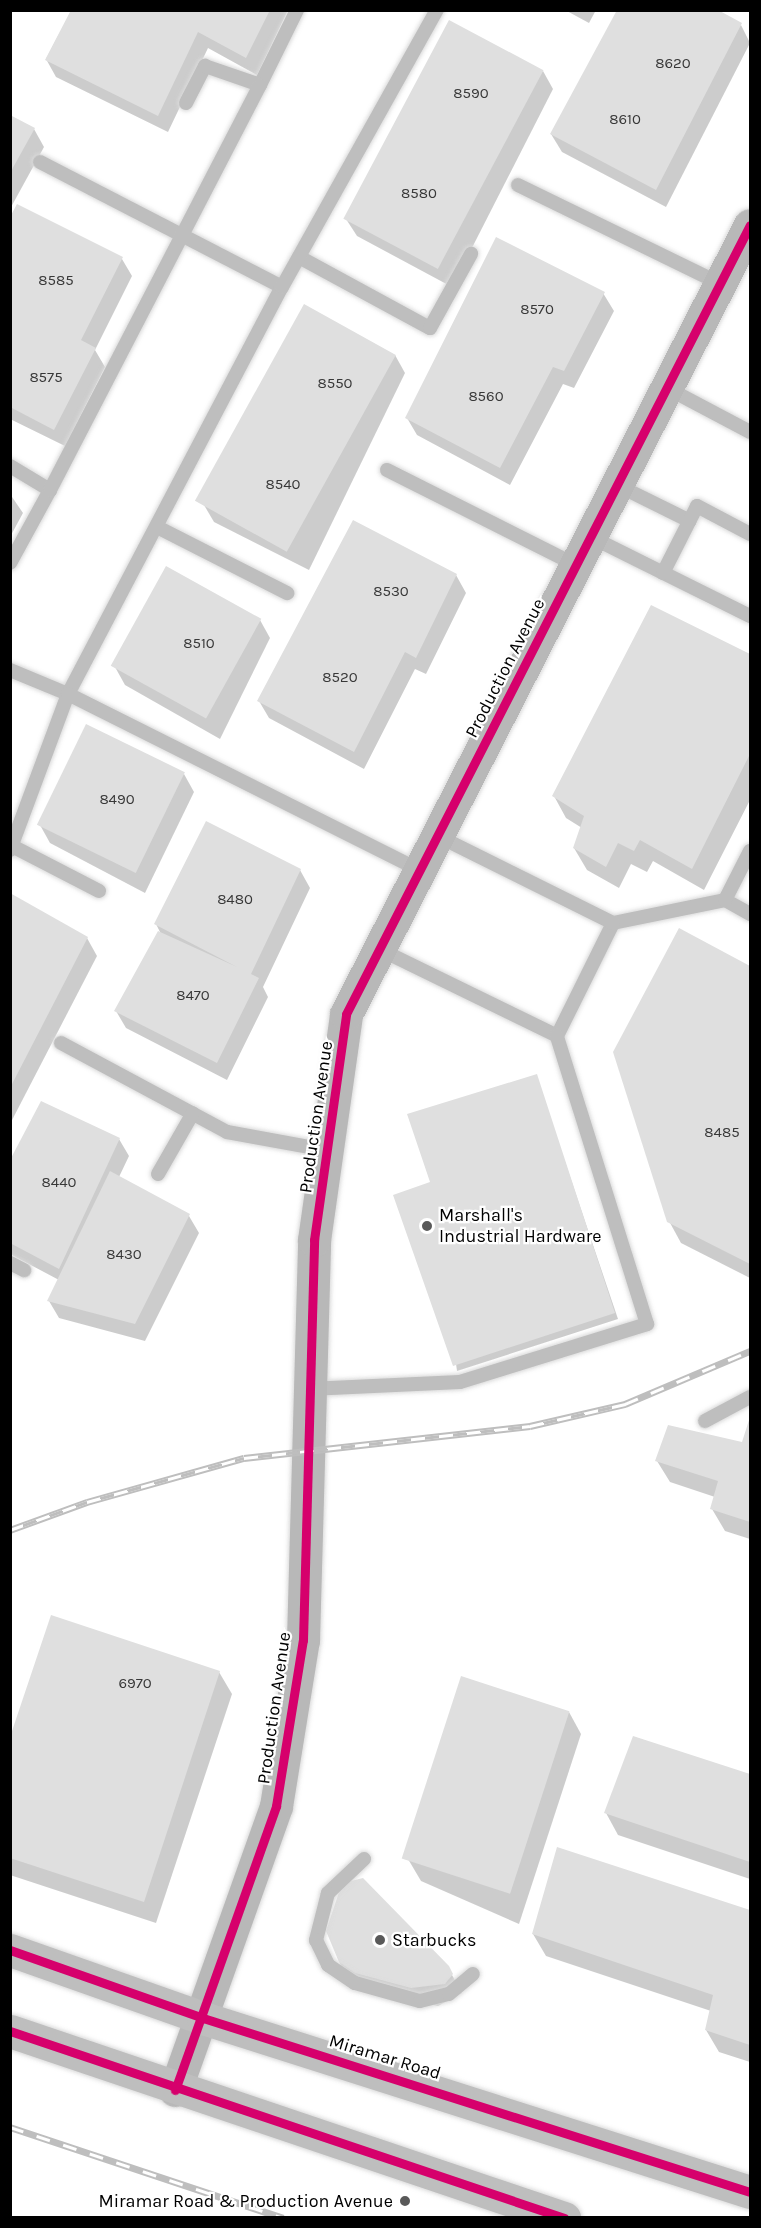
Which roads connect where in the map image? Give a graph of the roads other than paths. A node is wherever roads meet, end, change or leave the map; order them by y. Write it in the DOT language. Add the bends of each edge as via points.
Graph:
graph roads {
  1 [pos="297,10"];
  2 [pos="437,10"];
  3 [pos="260,85"];
  4 [pos="186,103"];
  5 [pos="40,162"];
  6 [pos="518,185"];
  7 [pos="750,225"];
  8 [pos="180,235"];
  9 [pos="471,254"];
  10 [pos="299,257"];
  11 [pos="721,284"];
  12 [pos="282,287"];
  13 [pos="667,388"];
  14 [pos="750,432"];
  15 [pos="10,466"];
  16 [pos="387,470"];
  17 [pos="617,485"];
  18 [pos="50,490"];
  19 [pos="690,521"];
  20 [pos="159,528"];
  21 [pos="750,534"];
  22 [pos="584,551"];
  23 [pos="10,563"];
  24 [pos="663,573"];
  25 [pos="287,593"];
  26 [pos="750,616"];
  27 [pos="10,670"];
  28 [pos="68,694"];
  29 [pos="438,836"];
  30 [pos="11,848"];
  31 [pos="750,851"];
  32 [pos="420,870"];
  33 [pos="99,891"];
  34 [pos="725,900"];
  35 [pos="750,914"];
  36 [pos="613,923"];
  37 [pos="379,949"];
  38 [pos="557,1036"];
  39 [pos="61,1043"];
  40 [pos="193,1113"];
  41 [pos="328,1150"];
  42 [pos="158,1174"];
  43 [pos="10,1263"];
  44 [pos="24,1270"];
  45 [pos="308,1389"];
  46 [pos="750,1397"];
  47 [pos="705,1421"];
  48 [pos="364,1859"];
  49 [pos="10,1950"];
  50 [pos="473,1974"];
  51 [pos="203,2018"];
  52 [pos="10,2031"];
  53 [pos="175,2090"];
  54 [pos="750,2192"];
  55 [pos="564,2217"];
  1 -- 3 [label="lane"];
  2 -- 10 [label="lane"];
  3 -- 4 [label="lane" via="206,66"];
  3 -- 8 [label="lane"];
  5 -- 8 [label="lane"];
  6 -- 11 [label="lane"];
  7 -- 11 [label="street, Production Avenue"];
  8 -- 12 [label="lane"];
  8 -- 18 [label="lane"];
  9 -- 10 [label="lane" via="430,328"];
  10 -- 12 [label="lane"];
  11 -- 13 [label="street, Production Avenue"];
  12 -- 20 [label="lane"];
  13 -- 14 [label="lane"];
  13 -- 17 [label="street, Production Avenue"];
  15 -- 18 [label="lane"];
  16 -- 22 [label="lane"];
  17 -- 19 [label="lane"];
  17 -- 22 [label="street, Production Avenue"];
  18 -- 23 [label="lane"];
  19 -- 21 [label="lane" via="698,506"];
  19 -- 24 [label="lane"];
  20 -- 25 [label="lane"];
  20 -- 28 [label="lane"];
  22 -- 24 [label="lane"];
  22 -- 29 [label="street, Production Avenue"];
  24 -- 26 [label="lane"];
  27 -- 28 [label="lane"];
  28 -- 30 [label="lane"];
  28 -- 32 [label="lane"];
  29 -- 32 [label="street, Production Avenue"];
  29 -- 36 [label="lane"];
  30 -- 33 [label="lane"];
  31 -- 34 [label="lane"];
  32 -- 37 [label="street, Production Avenue"];
  34 -- 35 [label="lane"];
  34 -- 36 [label="lane"];
  36 -- 38 [label="lane"];
  37 -- 38 [label="lane"];
  37 -- 41 [label="street, Production Avenue" via="346,1014"];
  38 -- 45 [label="lane" via="647,1324 460,1382"];
  39 -- 40 [label="lane"];
  40 -- 41 [label="lane" via="227,1132"];
  40 -- 42 [label="lane"];
  41 -- 45 [label="street, Production Avenue" via="314,1240"];
  43 -- 44 [label="lane"];
  45 -- 51 [label="street, Production Avenue" via="303,1640 276,1806"];
  46 -- 47 [label="lane"];
  48 -- 50 [label="lane" via="328,1893 316,1940 328,1965 355,1983 420,2001 449,1994"];
  49 -- 51 [label="main road, Miramar Road"];
  51 -- 53 [label="street, Production Avenue"];
  51 -- 54 [label="main road, Miramar Road"];
  52 -- 53 [label="main road"];
  53 -- 55 [label="main road"];
}
